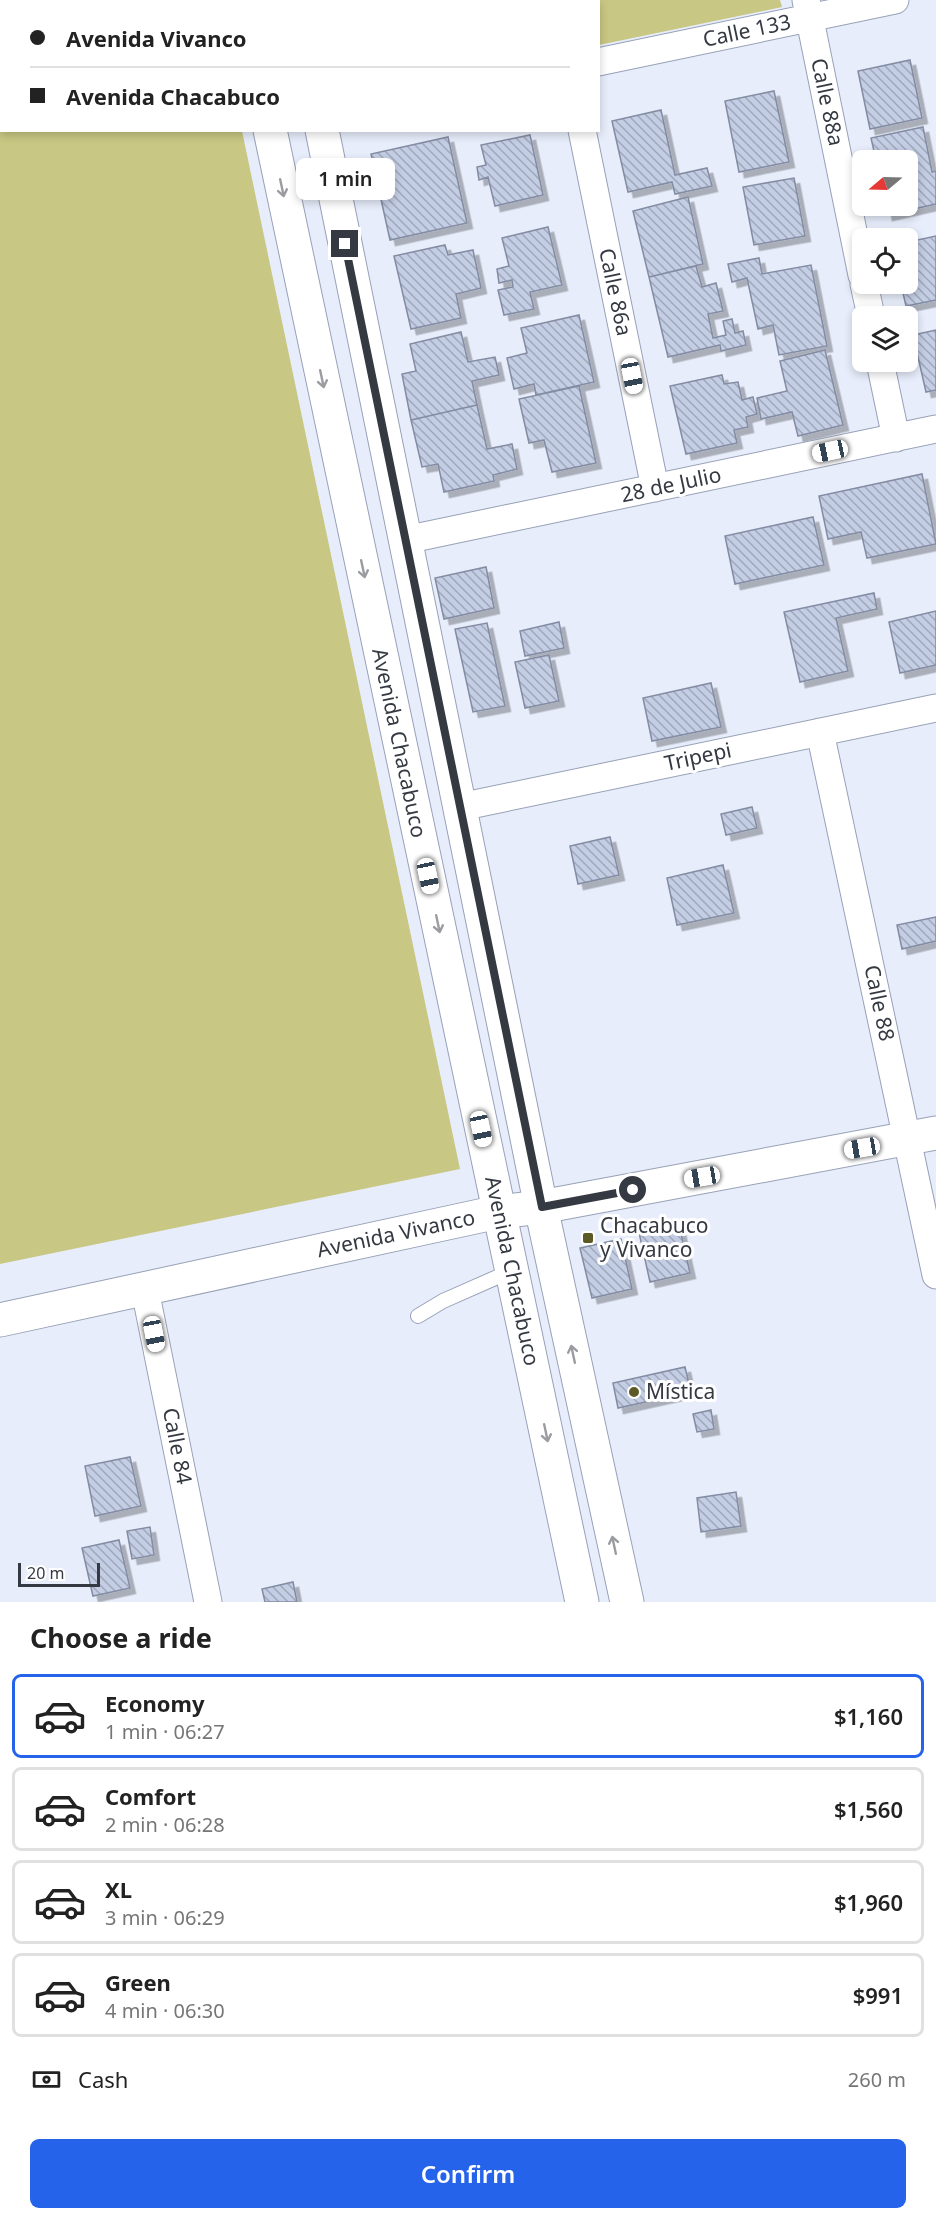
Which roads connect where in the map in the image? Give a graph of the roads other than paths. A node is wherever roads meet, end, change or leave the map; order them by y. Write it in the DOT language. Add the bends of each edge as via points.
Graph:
graph roads {
  1 [pos="895,0"];
  2 [pos="808,9"];
  3 [pos="600,61"];
  4 [pos="270,132"];
  5 [pos="321,132"];
  6 [pos="582,132"];
  7 [pos="852,228"];
  8 [pos="882,372"];
  9 [pos="936,429"];
  10 [pos="896,438"];
  11 [pos="655,488"];
  12 [pos="405,540"];
  13 [pos="936,708"];
  14 [pos="820,732"];
  15 [pos="460,807"];
  16 [pos="922,1136"];
  17 [pos="542,1207"];
  18 [pos="498,1212"];
  19 [pos="511,1270"];
  20 [pos="936,1275"];
  21 [pos="145,1290"];
  22 [pos="418,1316"];
  23 [pos="0,1320"];
  24 [pos="208,1602"];
  25 [pos="582,1602"];
  26 [pos="627,1602"];
  1 -- 2 [label="street, Calle 133"];
  2 -- 3 [label="street, Calle 133"];
  2 -- 7 [label="street, Calle 88a"];
  4 -- 18 [label="main road, Avenida Chacabuco, one-way"];
  5 -- 12 [label="main road, Avenida Chacabuco"];
  6 -- 11 [label="street, Calle 86a"];
  8 -- 10 [label="street"];
  9 -- 10 [label="street, 28 de Julio"];
  10 -- 11 [label="street, 28 de Julio"];
  11 -- 12 [label="street, 28 de Julio"];
  12 -- 15 [label="main road, Avenida Chacabuco"];
  13 -- 14 [label="street, Tripepi"];
  14 -- 15 [label="street, Tripepi"];
  14 -- 16 [label="street, Calle 88"];
  15 -- 17 [label="main road, Avenida Chacabuco"];
  16 -- 17 [label="main road, Avenida Vivanco"];
  16 -- 20 [label="street, Calle 88"];
  17 -- 18 [label="main road, Avenida Vivanco"];
  26 -- 17 [label="main road, Avenida Chacabuco, one-way"];
  18 -- 19 [label="main road, Avenida Chacabuco"];
  18 -- 21 [label="main road, Avenida Vivanco"];
  19 -- 22 [label="lane"];
  19 -- 25 [label="main road, Avenida Chacabuco, one-way"];
  21 -- 23 [label="main road, Avenida Vivanco"];
  21 -- 24 [label="street, Calle 84"];
}
